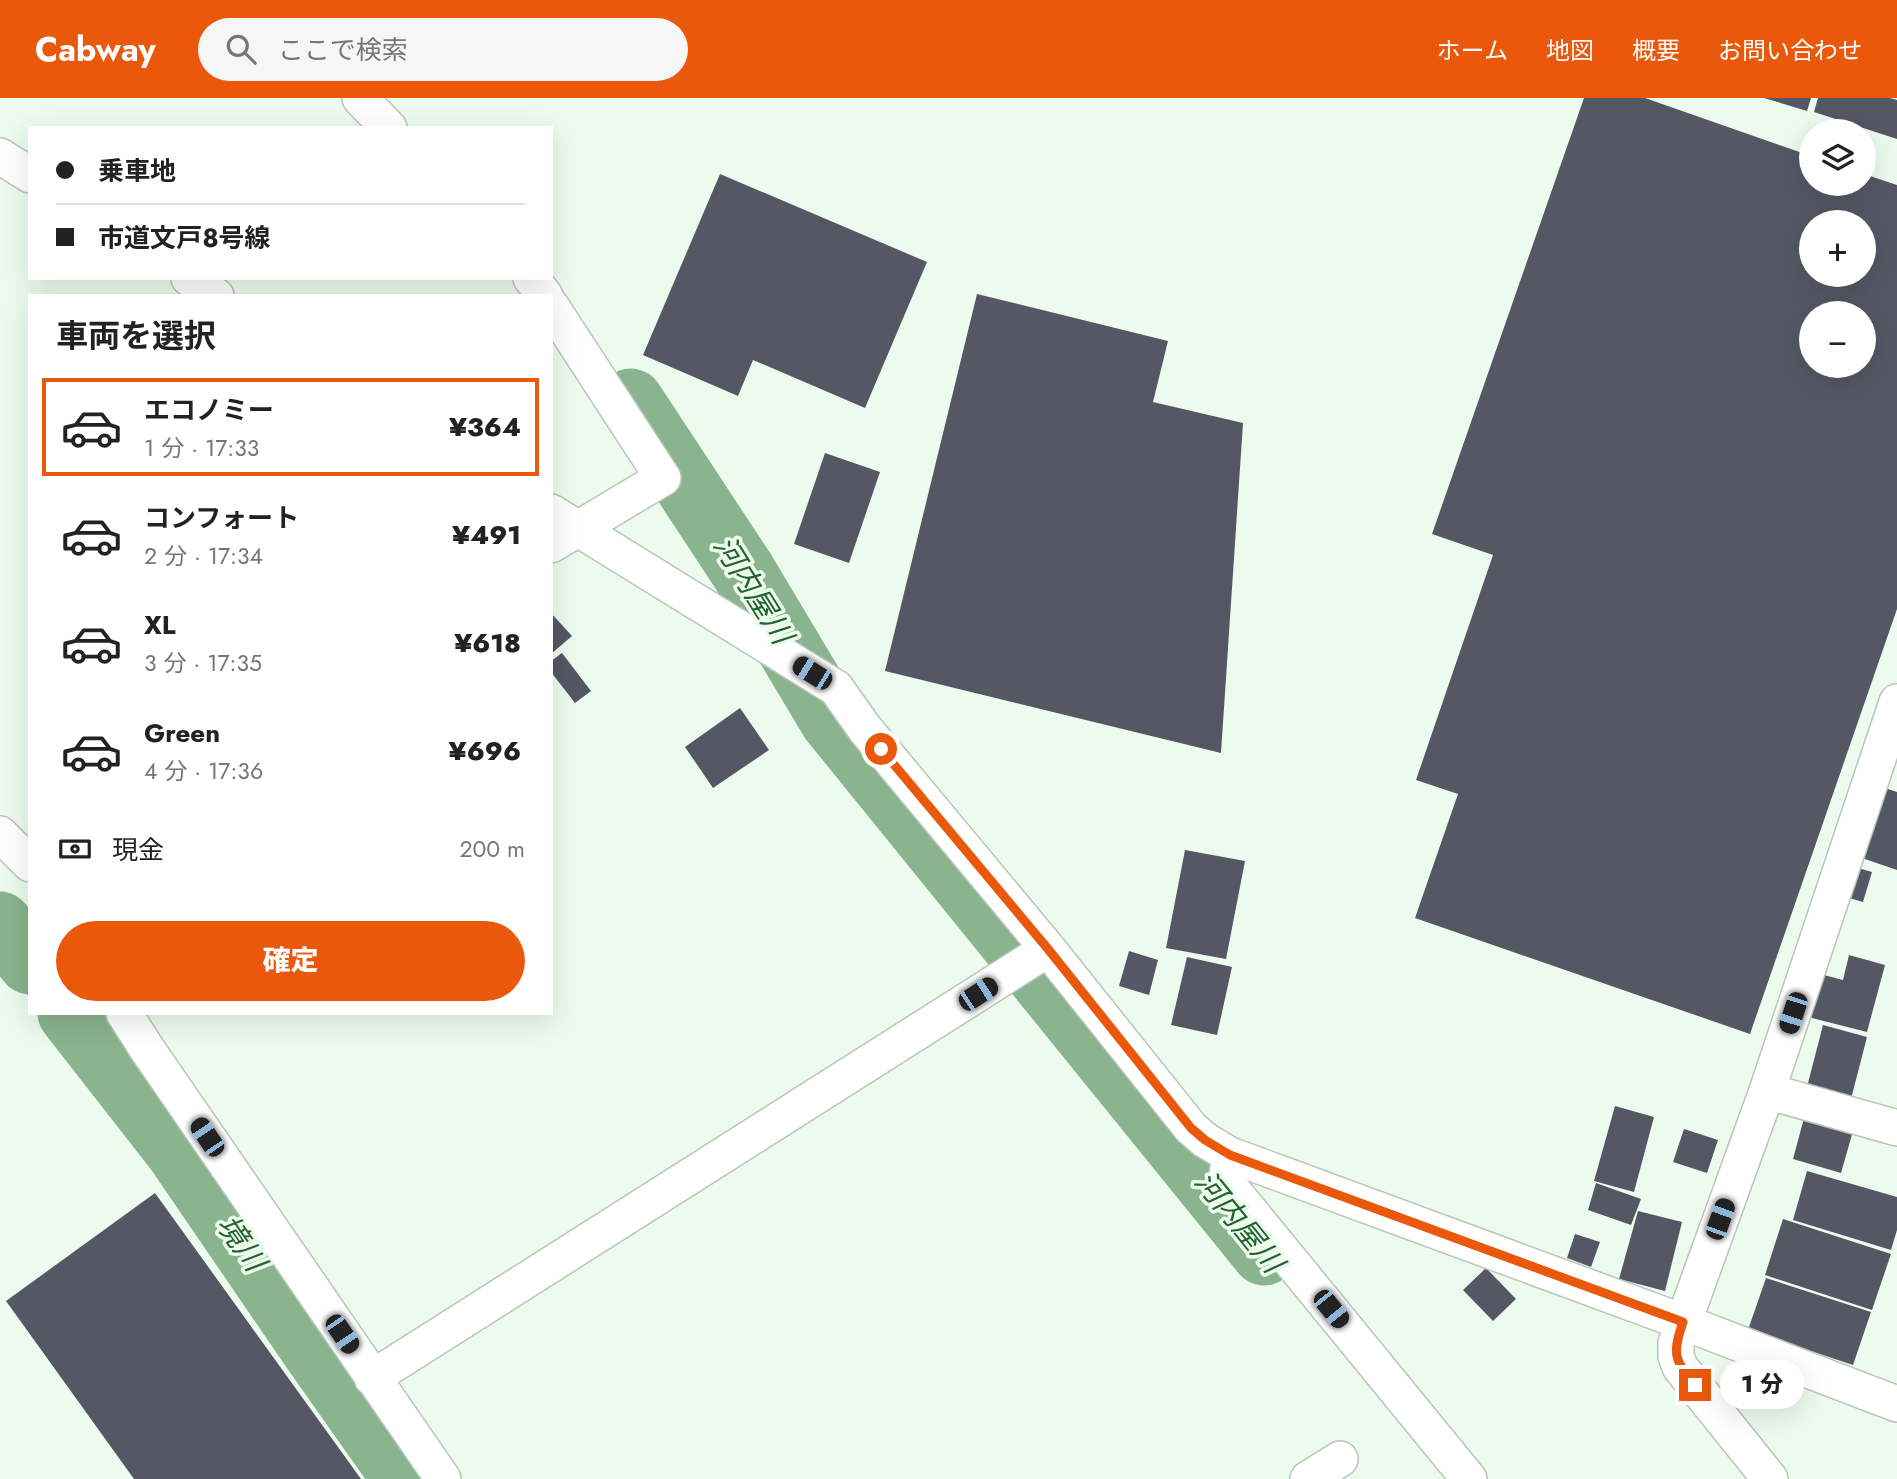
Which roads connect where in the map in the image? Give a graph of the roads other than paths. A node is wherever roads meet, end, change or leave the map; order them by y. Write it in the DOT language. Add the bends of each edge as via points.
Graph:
graph roads {
  1 [pos="360,98"];
  2 [pos="386,126"];
  3 [pos="0,156"];
  4 [pos="28,174"];
  5 [pos="192,280"];
  6 [pos="533,280"];
  7 [pos="213,294"];
  8 [pos="543,294"];
  9 [pos="553,309"];
  10 [pos="560,528"];
  11 [pos="1897,702"];
  12 [pos="0,834"];
  13 [pos="28,862"];
  14 [pos="1048,949"];
  15 [pos="125,1015"];
  16 [pos="1767,1091"];
  17 [pos="1897,1128"];
  18 [pos="1230,1155"];
  19 [pos="1683,1322"];
  20 [pos="372,1378"];
  21 [pos="1897,1404"];
  22 [pos="1340,1460"];
  23 [pos="443,1479"];
  24 [pos="1308,1479"];
  25 [pos="1469,1479"];
  26 [pos="1770,1479"];
  1 -- 2 [label="street"];
  3 -- 4 [label="street"];
  5 -- 7 [label="street"];
  6 -- 8 [label="street"];
  9 -- 10 [label="street" via="663,478"];
  10 -- 14 [label="street" via="836,688"];
  11 -- 16 [label="street"];
  12 -- 13 [label="street"];
  14 -- 18 [label="street" via="1191,1128"];
  14 -- 20 [label="street"];
  15 -- 20 [label="street"];
  16 -- 17 [label="street"];
  16 -- 19 [label="street"];
  18 -- 19 [label="street"];
  18 -- 25 [label="street" via="1226,1182"];
  19 -- 21 [label="street"];
  19 -- 26 [label="street" via="1676,1343 1680,1367"];
  20 -- 23 [label="street"];
  22 -- 24 [label="street"];
}
